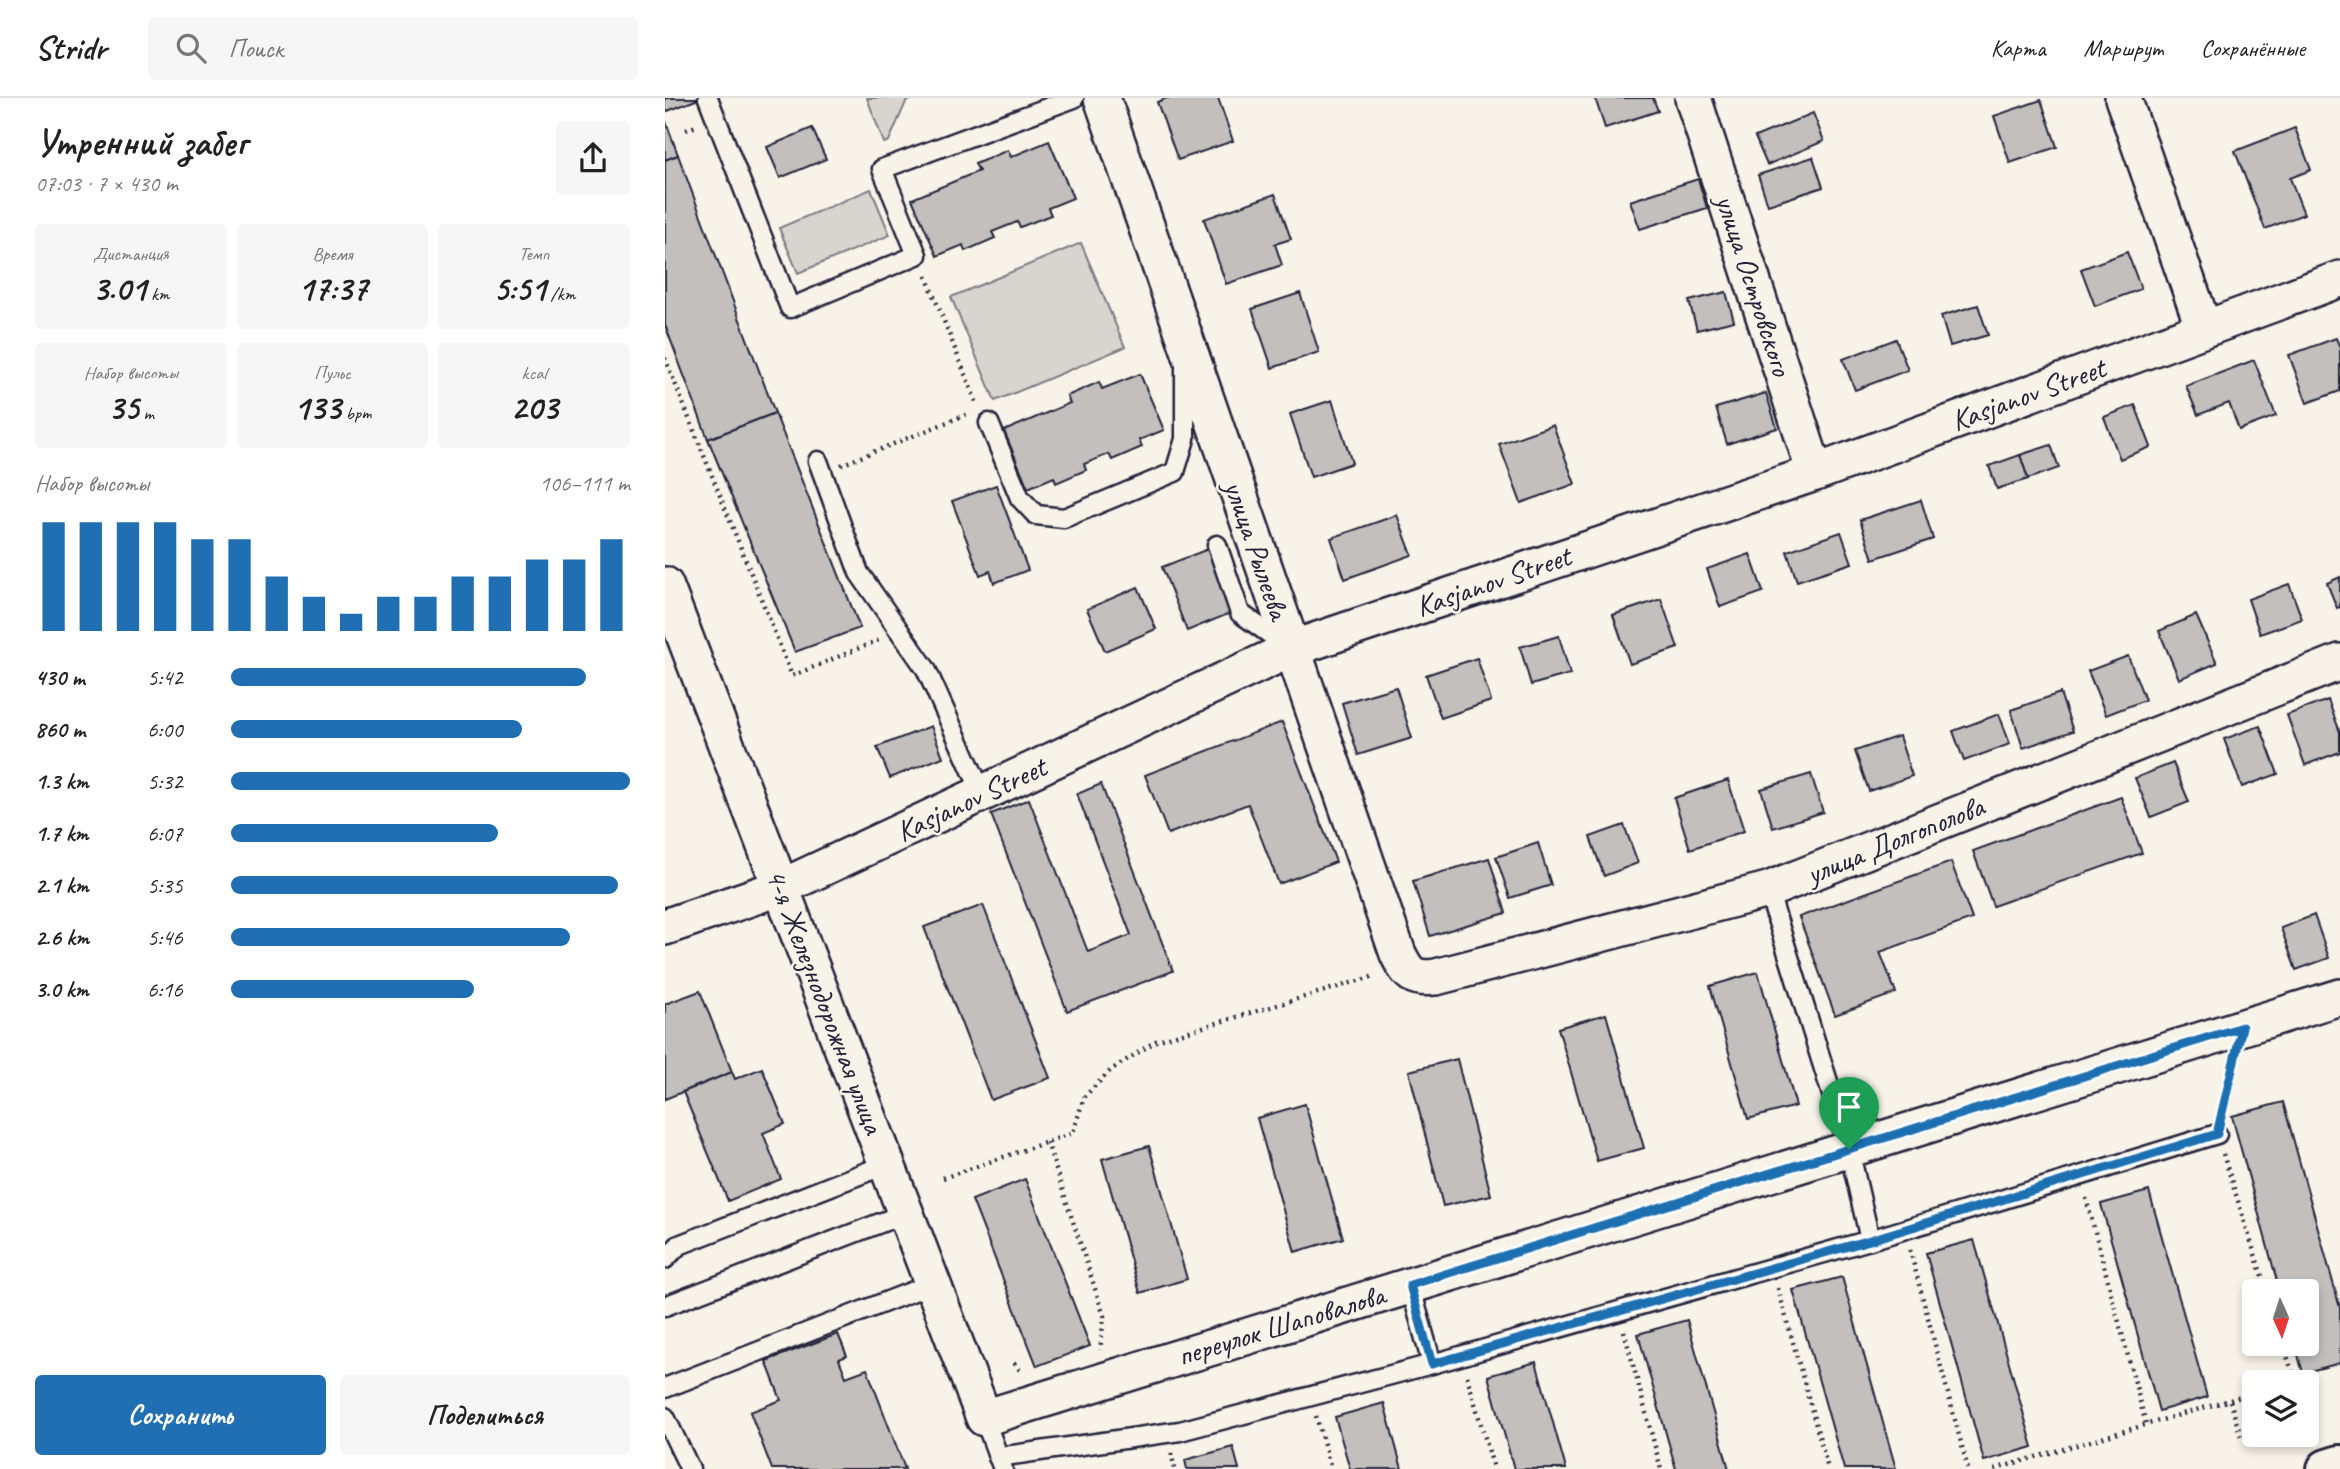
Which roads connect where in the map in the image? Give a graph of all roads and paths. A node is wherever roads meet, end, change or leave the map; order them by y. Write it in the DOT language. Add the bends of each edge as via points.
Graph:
graph roads {
  1 [pos="708,98"];
  2 [pos="1074,98"];
  3 [pos="1102,98"];
  4 [pos="1693,98"];
  5 [pos="2123,98"];
  6 [pos="918,256"];
  7 [pos="2340,279"];
  8 [pos="2204,329"];
  9 [pos="1185,340"];
  10 [pos="665,358"];
  11 [pos="989,423"];
  12 [pos="820,467"];
  13 [pos="1815,473"];
  14 [pos="1217,545"];
  15 [pos="665,585"];
  16 [pos="900,631"];
  17 [pos="1291,649"];
  18 [pos="2340,662"];
  19 [pos="982,793"];
  20 [pos="782,887"];
  21 [pos="1768,890"];
  22 [pos="665,928"];
  23 [pos="1421,972"];
  24 [pos="2340,997"];
  25 [pos="2242,1027"];
  26 [pos="2217,1134"];
  27 [pos="1047,1142"];
  28 [pos="1849,1149"];
  29 [pos="887,1164"];
  30 [pos="2081,1175"];
  31 [pos="943,1178"];
  32 [pos="906,1213"];
  33 [pos="1904,1230"];
  34 [pos="1870,1240"];
  35 [pos="665,1259"];
  36 [pos="1772,1267"];
  37 [pos="2263,1279"];
  38 [pos="934,1283"];
  39 [pos="1410,1285"];
  40 [pos="665,1306"];
  41 [pos="1619,1311"];
  42 [pos="1104,1316"];
  43 [pos="1461,1356"];
  44 [pos="1432,1364"];
  45 [pos="665,1388"];
  46 [pos="1310,1396"];
  47 [pos="2242,1397"];
  48 [pos="2230,1401"];
  49 [pos="665,1417"];
  50 [pos="984,1418"];
  51 [pos="2146,1424"];
  52 [pos="2241,1437"];
  53 [pos="1000,1463"];
  54 [pos="2340,1465"];
  55 [pos="690,1469"];
  56 [pos="1331,1469"];
  57 [pos="1494,1469"];
  58 [pos="1661,1469"];
  59 [pos="1828,1469"];
  60 [pos="1968,1469"];
  61 [pos="1995,1469"];
  62 [pos="2327,1469"];
  1 -- 6 [label="lane" via="790,308"];
  2 -- 6 [label="lane" via="883,169"];
  3 -- 9 [label="street, улица Рылеева"];
  4 -- 13 [label="street, улица Островского"];
  5 -- 8 [label="street"];
  6 -- 12 [label="path" via="979,410"];
  7 -- 8 [label="street, Kasjanov Street"];
  8 -- 13 [label="street, Kasjanov Street"];
  9 -- 11 [label="lane" via="1185,439 1175,472 1064,518 1037,515 1020,498"];
  9 -- 17 [label="street, улица Рылеева"];
  10 -- 16 [label="path" via="792,676"];
  12 -- 16 [label="lane" via="859,572"];
  13 -- 17 [label="street, Kasjanov Street"];
  14 -- 17 [label="lane" via="1240,612"];
  15 -- 20 [label="street, 4-я Железнодорожная улица"];
  16 -- 19 [label="lane" via="926,669"];
  17 -- 19 [label="street, Kasjanov Street"];
  17 -- 23 [label="street, улица Рылеева" via="1398,954"];
  18 -- 21 [label="street, улица Долгополова"];
  19 -- 20 [label="street, Kasjanov Street"];
  20 -- 22 [label="street, Kasjanov Street"];
  20 -- 29 [label="street, 4-я Железнодорожная улица"];
  21 -- 23 [label="street, улица Долгополова"];
  21 -- 28 [label="lane"];
  23 -- 27 [label="path" via="1156,1041 1111,1070 1084,1097 1073,1133"];
  24 -- 25 [label="street, переулок Шаповалова"];
  25 -- 26 [label="path"];
  25 -- 28 [label="street, переулок Шаповалова"];
  26 -- 30 [label="lane"];
  26 -- 37 [label="path"];
  27 -- 31 [label="path"];
  27 -- 42 [label="path"];
  28 -- 34 [label="lane"];
  28 -- 39 [label="street, переулок Шаповалова"];
  29 -- 32 [label="street, 4-я Железнодорожная улица"];
  29 -- 35 [label="lane" via="679,1245"];
  30 -- 33 [label="lane"];
  30 -- 51 [label="path"];
  32 -- 38 [label="street, 4-я Железнодорожная улица"];
  32 -- 40 [label="lane"];
  33 -- 34 [label="lane"];
  33 -- 60 [label="path"];
  34 -- 36 [label="lane"];
  36 -- 41 [label="lane"];
  36 -- 59 [label="path"];
  38 -- 45 [label="lane"];
  38 -- 50 [label="street, 4-я Железнодорожная улица"];
  39 -- 44 [label="lane"];
  39 -- 50 [label="street, переулок Шаповалова"];
  41 -- 43 [label="lane"];
  41 -- 58 [label="path"];
  43 -- 44 [label="lane"];
  43 -- 57 [label="path"];
  44 -- 46 [label="lane"];
  46 -- 53 [label="lane" via="1180,1431"];
  46 -- 56 [label="path"];
  47 -- 48 [label="path"];
  48 -- 51 [label="path"];
  48 -- 52 [label="path"];
  49 -- 55 [label="lane"];
  50 -- 53 [label="lane"];
  51 -- 61 [label="path"];
  54 -- 62 [label="main road"];
}
